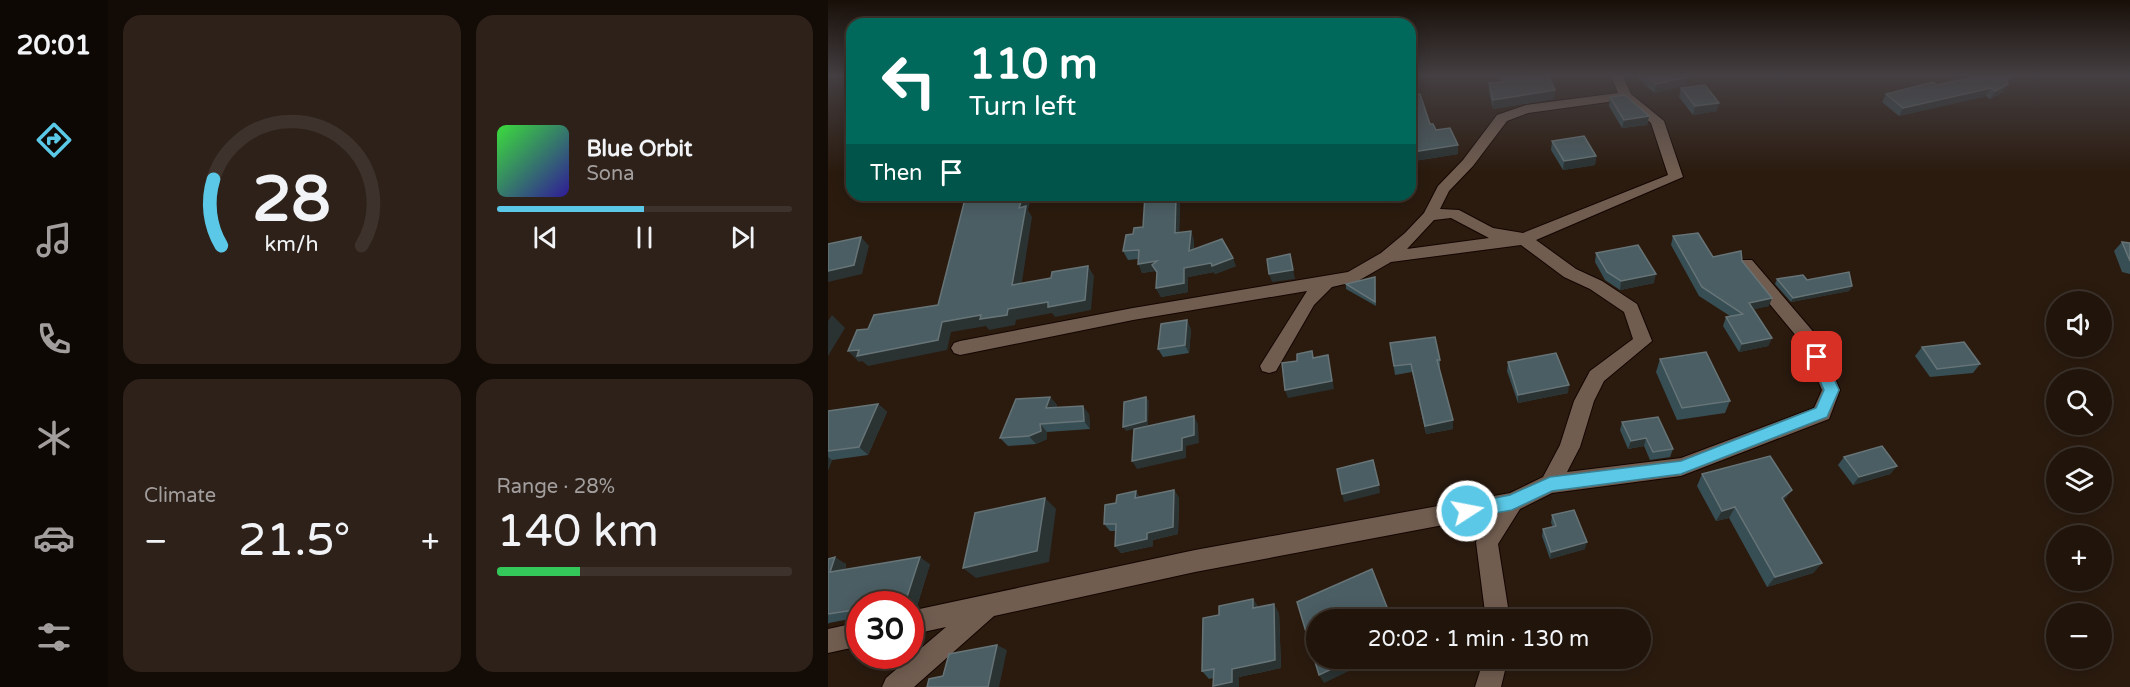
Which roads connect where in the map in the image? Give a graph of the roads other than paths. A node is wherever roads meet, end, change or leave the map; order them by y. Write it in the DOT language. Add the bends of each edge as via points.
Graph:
graph roads {
  1 [pos="1533,108"];
  2 [pos="1640,108"];
  3 [pos="1430,215"];
  4 [pos="1524,239"];
  5 [pos="1387,257"];
  6 [pos="1746,264"];
  7 [pos="1327,282"];
  8 [pos="960,348"];
  9 [pos="1269,366"];
  10 [pos="1550,484"];
  11 [pos="1512,502"];
  12 [pos="988,607"];
  13 [pos="1496,609"];
  14 [pos="924,620"];
  15 [pos="846,637"];
  16 [pos="828,641"];
  17 [pos="1493,669"];
  18 [pos="895,687"];
  19 [pos="1488,687"];
  1 -- 3 [label="street" via="1502,118 1443,189"];
  2 -- 4 [label="street" via="1657,121 1677,177"];
  3 -- 4 [label="street" via="1454,213 1489,233"];
  3 -- 5 [label="street"];
  4 -- 5 [label="street"];
  4 -- 10 [label="street" via="1570,273 1631,308 1643,341 1597,376 1584,401 1570,447"];
  5 -- 7 [label="street" via="1352,277"];
  6 -- 10 [label="street" via="1810,340 1831,390 1822,412 1681,467"];
  7 -- 8 [label="street"];
  7 -- 9 [label="street" via="1308,302"];
  10 -- 11 [label="street"];
  11 -- 12 [label="street" via="1195,561"];
  11 -- 13 [label="street" via="1487,542"];
  12 -- 14 [label="street"];
  12 -- 18 [label="street"];
  15 -- 16 [label="street"];
  17 -- 19 [label="street"];
}
